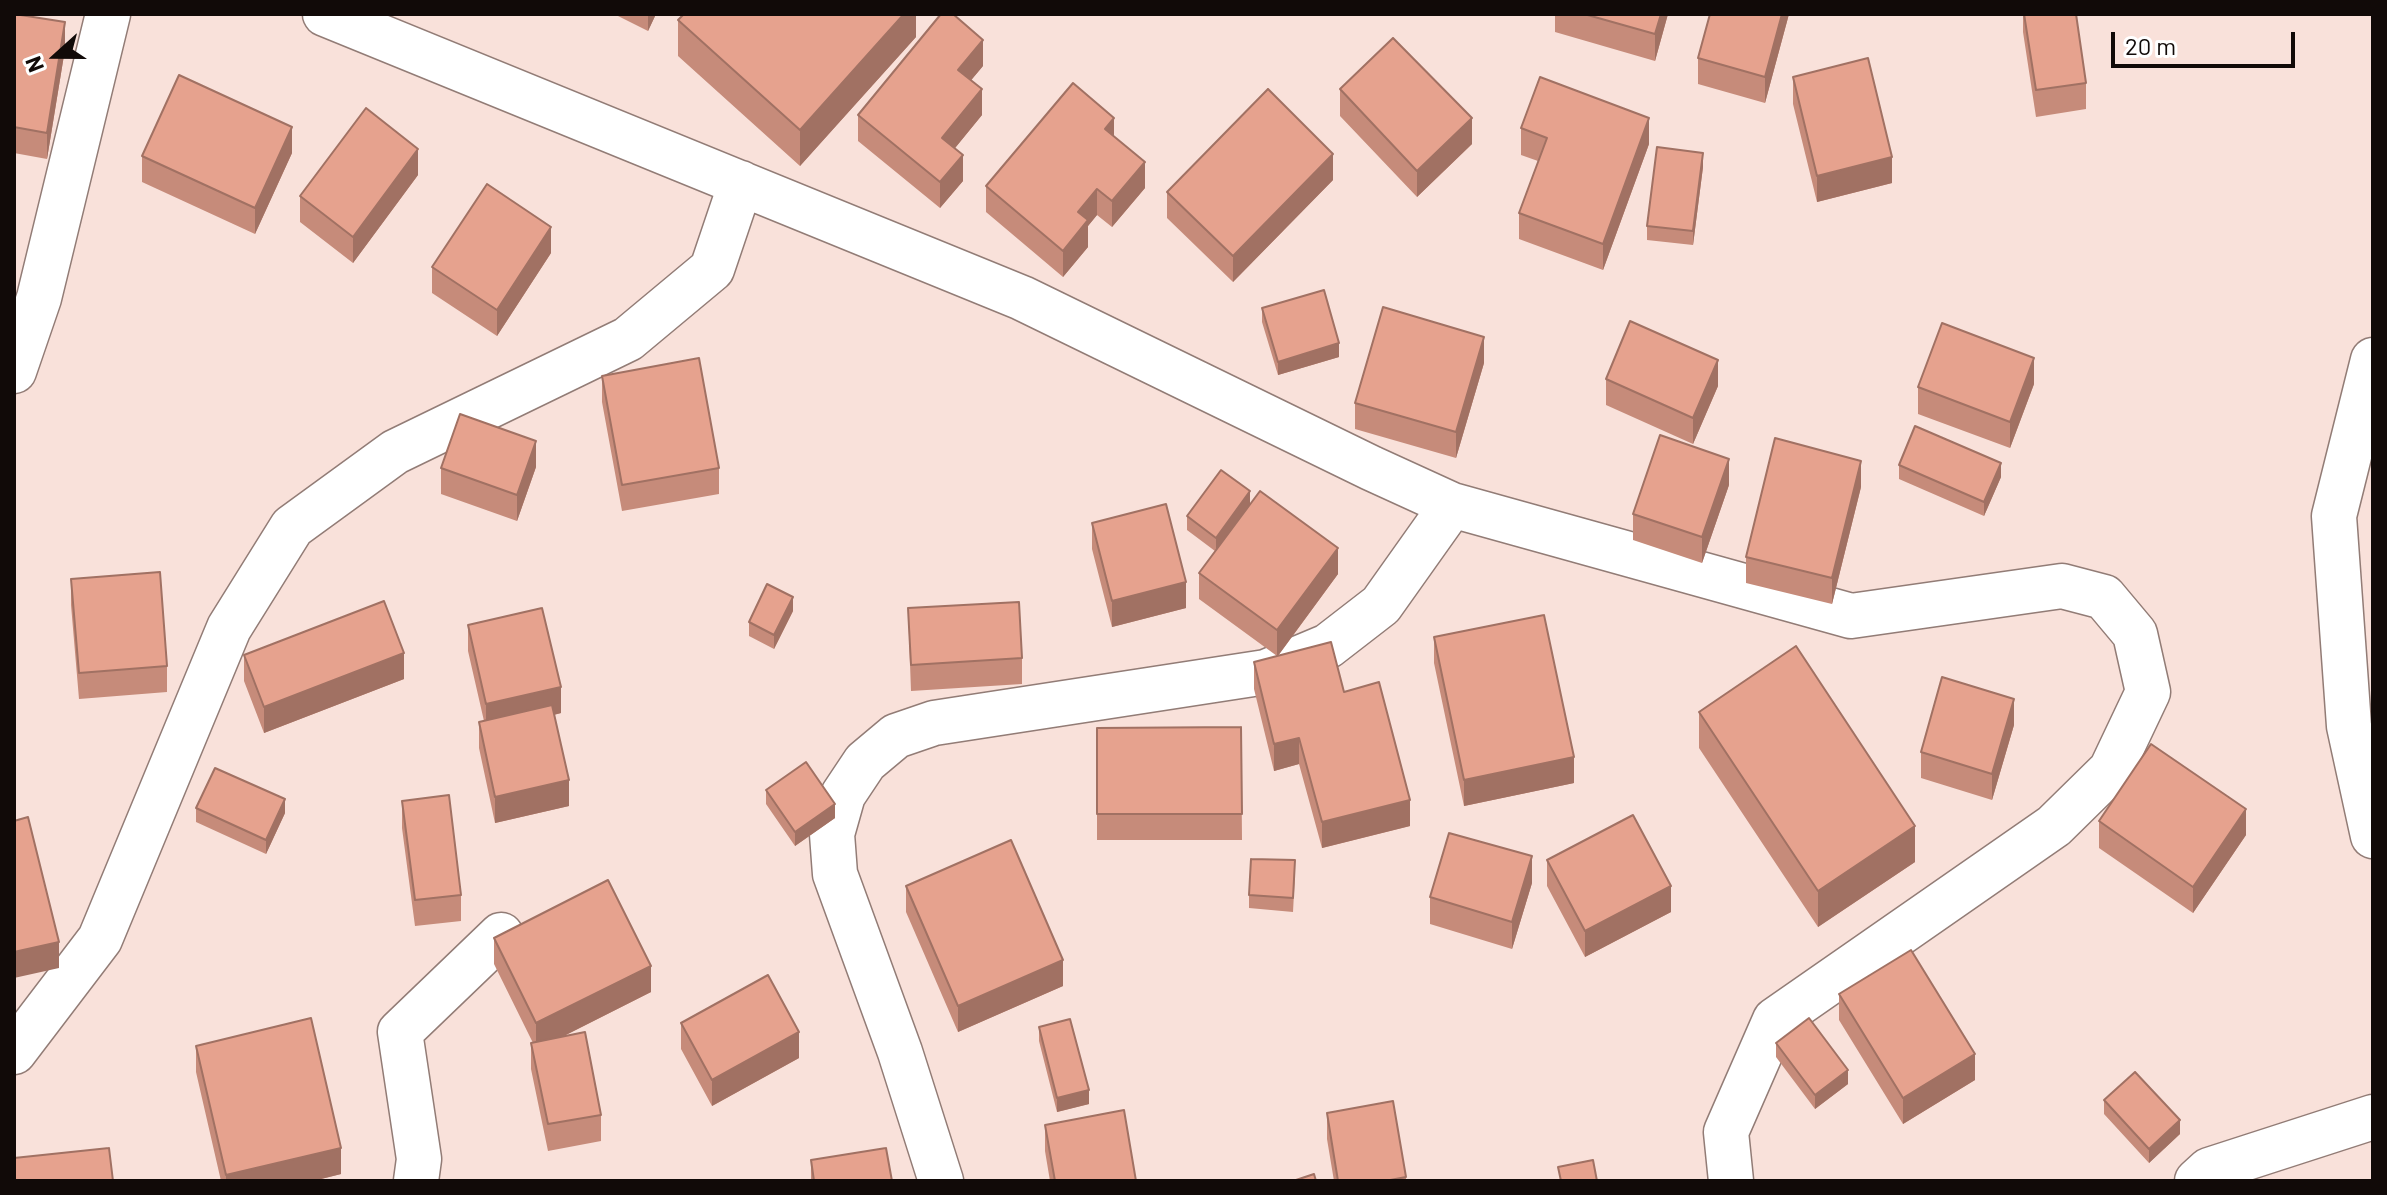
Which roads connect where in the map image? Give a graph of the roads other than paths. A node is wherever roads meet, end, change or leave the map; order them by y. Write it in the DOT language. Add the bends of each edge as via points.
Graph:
graph roads {
  1 [pos="108,14"];
  2 [pos="325,14"];
  3 [pos="741,183"];
  4 [pos="2373,360"];
  5 [pos="14,371"];
  6 [pos="1452,505"];
  7 [pos="2373,836"];
  8 [pos="501,935"];
  9 [pos="14,1052"];
  10 [pos="2373,1117"];
  11 [pos="416,1181"];
  12 [pos="941,1181"];
  13 [pos="1731,1181"];
  14 [pos="2197,1181"];
  1 -- 5 [label="street" via="39,298"];
  2 -- 3 [label="street"];
  3 -- 6 [label="street" via="1022,298"];
  3 -- 9 [label="street" via="712,269 628,339 395,452 292,527 229,628 100,939"];
  4 -- 7 [label="street" via="2334,516 2349,726"];
  6 -- 12 [label="street" via="1381,605 1328,646 1266,672 934,723 896,736 865,762 843,795 832,834 835,874"];
  6 -- 13 [label="street" via="1851,616 2062,586 2104,597 2135,634 2148,692 2111,770 2054,826 1775,1020 1726,1132"];
  8 -- 11 [label="street" via="400,1032 419,1159"];
  10 -- 14 [label="street" via="2209,1170"];
}
